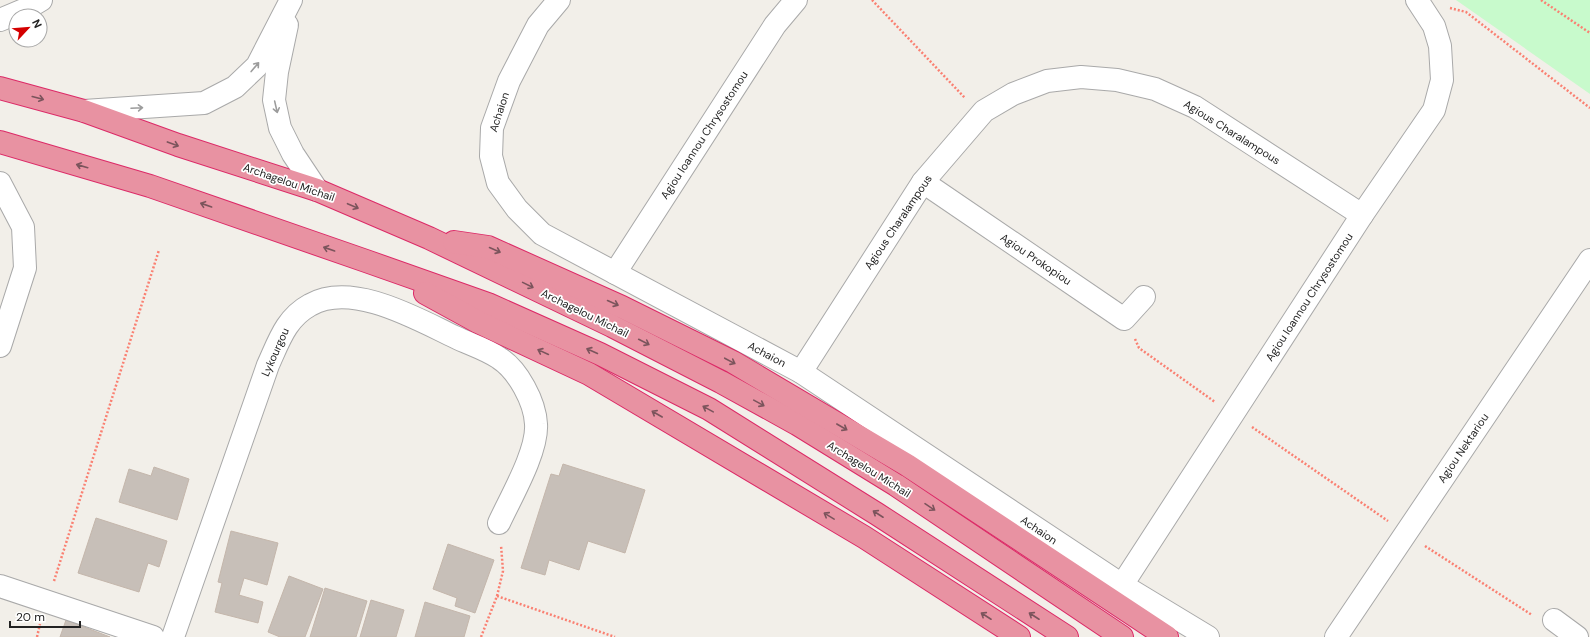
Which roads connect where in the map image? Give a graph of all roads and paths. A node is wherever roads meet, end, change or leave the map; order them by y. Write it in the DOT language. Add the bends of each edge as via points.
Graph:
graph roads {
  1 [pos="41,0"];
  2 [pos="292,0"];
  3 [pos="559,0"];
  4 [pos="796,0"];
  5 [pos="872,0"];
  6 [pos="1417,0"];
  7 [pos="1541,0"];
  8 [pos="0,20"];
  9 [pos="1590,32"];
  10 [pos="0,88"];
  11 [pos="1590,108"];
  12 [pos="84,111"];
  13 [pos="981,115"];
  14 [pos="0,142"];
  15 [pos="923,182"];
  16 [pos="0,183"];
  17 [pos="317,190"];
  18 [pos="1362,215"];
  19 [pos="429,238"];
  20 [pos="159,250"];
  21 [pos="1590,260"];
  22 [pos="366,261"];
  23 [pos="615,273"];
  24 [pos="1144,297"];
  25 [pos="1124,319"];
  26 [pos="0,346"];
  27 [pos="801,372"];
  28 [pos="1233,414"];
  29 [pos="499,523"];
  30 [pos="1406,534"];
  31 [pos="503,571"];
  32 [pos="1122,585"];
  33 [pos="0,586"];
  34 [pos="497,596"];
  35 [pos="47,602"];
  36 [pos="1554,620"];
  37 [pos="37,637"];
  38 [pos="153,637"];
  39 [pos="173,637"];
  40 [pos="481,637"];
  41 [pos="615,637"];
  42 [pos="1019,637"];
  43 [pos="1067,637"];
  44 [pos="1122,637"];
  45 [pos="1167,637"];
  46 [pos="1208,637"];
  47 [pos="1336,637"];
  48 [pos="1577,637"];
  1 -- 8 [label="street" via="26,10"];
  12 -- 2 [label="street, one-way" via="204,103 236,87 257,66"];
  2 -- 17 [label="street, one-way" via="277,72 274,100 280,128 293,154"];
  3 -- 23 [label="street, Achaion" via="538,26 510,82 492,128 490,156 498,183 517,209 542,234"];
  4 -- 23 [label="street, Agiou Ioannou Chrysostomou" via="775,25"];
  5 -- 13 [label="path"];
  6 -- 11 [label="path" via="1466,12"];
  6 -- 18 [label="street, Agiou Ioannou Chrysostomou" via="1434,26 1440,46 1442,80 1434,110"];
  7 -- 9 [label="path"];
  10 -- 12 [label="highway, Archagelou Michail, one-way"];
  12 -- 17 [label="highway, Archagelou Michail, one-way" via="178,145"];
  13 -- 15 [label="street, Agious Charalampous"];
  13 -- 18 [label="street, Agious Charalampous" via="1013,94 1047,81 1081,77 1117,80 1155,89 1195,107"];
  22 -- 14 [label="highway, one-way" via="150,186"];
  15 -- 25 [label="street, Agiou Prokopiou"];
  15 -- 27 [label="street, Agious Charalampous"];
  16 -- 26 [label="street" via="23,227 25,268"];
  17 -- 19 [label="highway, Archagelou Michail, one-way"];
  18 -- 28 [label="street, Agiou Ioannou Chrysostomou"];
  19 -- 44 [label="highway, Archagelou Michail, one-way" via="612,326 797,424 896,485"];
  19 -- 45 [label="highway, one-way" via="488,248 622,307 733,362 907,465"];
  20 -- 35 [label="path"];
  21 -- 30 [label="street, Agiou Nektariou"];
  42 -- 22 [label="highway, one-way" via="864,537 589,374 478,322"];
  43 -- 22 [label="highway, one-way" via="709,409 600,354 488,304"];
  23 -- 27 [label="street, Achaion"];
  24 -- 25 [label="street"];
  25 -- 28 [label="path" via="1139,348"];
  27 -- 32 [label="street, Achaion"];
  28 -- 30 [label="path"];
  28 -- 32 [label="street, Agiou Ioannou Chrysostomou"];
  29 -- 39 [label="street, Lykourgou" via="532,453 536,425 532,402 520,379 500,358 413,317 373,302 340,297 311,304 289,322 268,365"];
  30 -- 36 [label="path" via="1538,619"];
  30 -- 47 [label="street, Agiou Nektariou"];
  31 -- 34 [label="path"];
  32 -- 46 [label="street, Achaion"];
  33 -- 35 [label="street"];
  34 -- 40 [label="path"];
  34 -- 41 [label="path"];
  35 -- 37 [label="path"];
  35 -- 38 [label="street"];
  36 -- 48 [label="street"];
}
